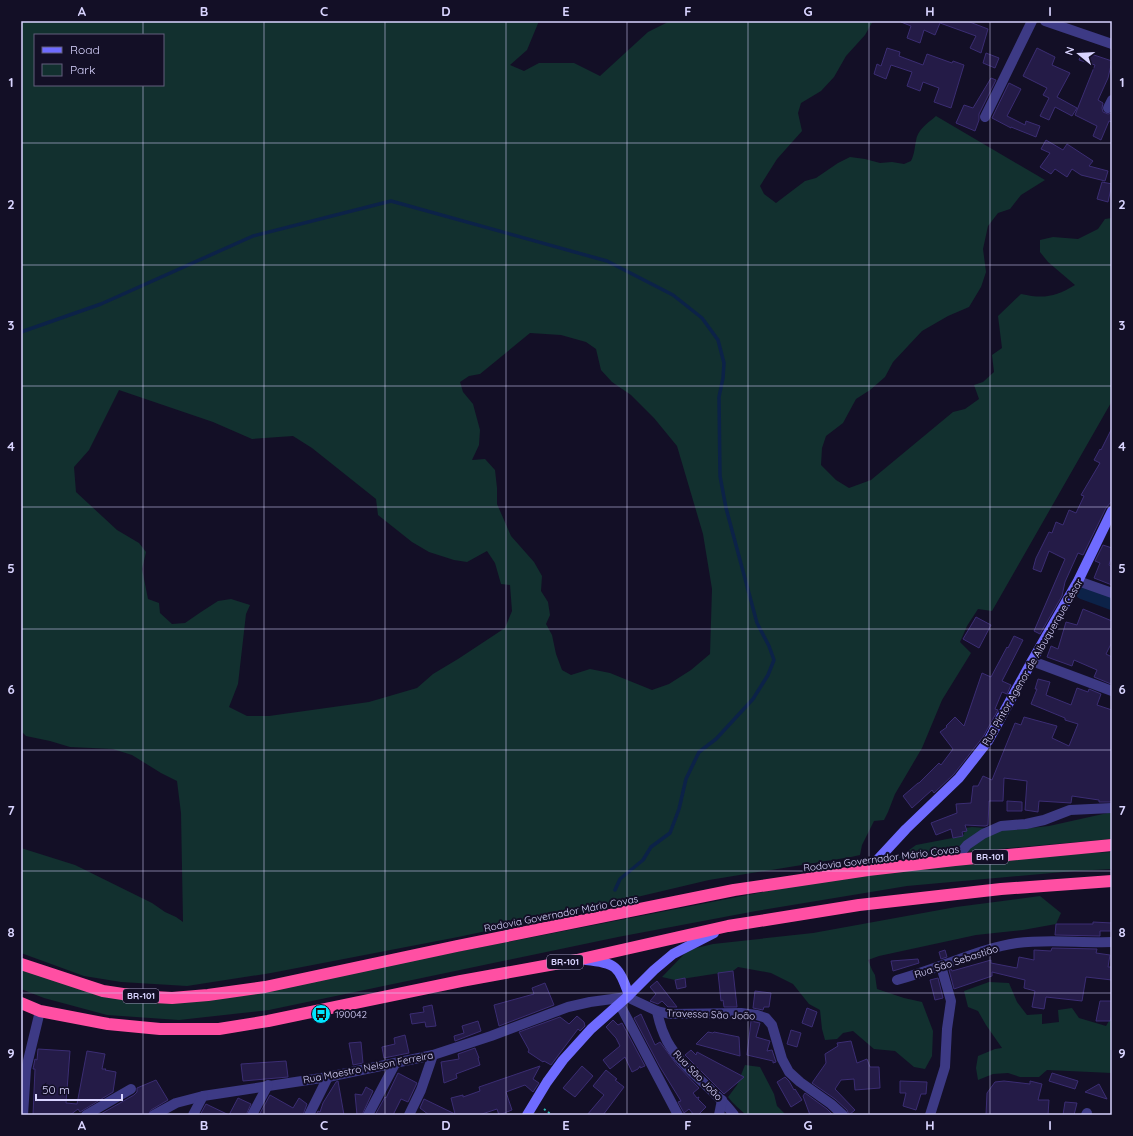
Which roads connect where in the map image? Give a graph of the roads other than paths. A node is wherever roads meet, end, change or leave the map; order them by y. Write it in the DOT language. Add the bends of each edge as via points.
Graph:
graph roads {
  1 [pos="1032,21"];
  2 [pos="1046,21"];
  3 [pos="1112,44"];
  4 [pos="985,117"];
  5 [pos="1112,511"];
  6 [pos="1078,581"];
  7 [pos="1112,593"];
  8 [pos="1032,661"];
  9 [pos="1112,690"];
  10 [pos="1112,808"];
  11 [pos="1112,845"];
  12 [pos="955,860"];
  13 [pos="868,870"];
  14 [pos="1112,881"];
  15 [pos="728,926"];
  16 [pos="1112,942"];
  17 [pos="577,960"];
  18 [pos="21,964"];
  19 [pos="941,966"];
  20 [pos="897,980"];
  21 [pos="625,998"];
  22 [pos="21,1003"];
  23 [pos="40,1011"];
  24 [pos="657,1011"];
  25 [pos="433,1055"];
  26 [pos="395,1064"];
  27 [pos="328,1077"];
  28 [pos="268,1086"];
  29 [pos="131,1089"];
  30 [pos="204,1096"];
  31 [pos="722,1100"];
  32 [pos="23,1115"];
  33 [pos="86,1115"];
  34 [pos="154,1115"];
  35 [pos="193,1115"];
  36 [pos="252,1115"];
  37 [pos="309,1115"];
  38 [pos="368,1115"];
  39 [pos="409,1115"];
  40 [pos="527,1115"];
  41 [pos="678,1115"];
  42 [pos="719,1115"];
  43 [pos="734,1115"];
  44 [pos="843,1115"];
  45 [pos="930,1115"];
  1 -- 4 [label="street"];
  2 -- 3 [label="street"];
  5 -- 6 [label="street, Rua Pintor Agenor de Albuquerque César"];
  6 -- 7 [label="street"];
  6 -- 8 [label="street, Rua Pintor Agenor de Albuquerque César"];
  8 -- 9 [label="street"];
  8 -- 13 [label="street, Rua Pintor Agenor de Albuquerque César" via="980,752 959,778"];
  10 -- 12 [label="street" via="1070,810 1044,820 1001,826 983,834 968,845"];
  11 -- 12 [label="highway, Rodovia Governador Mário Covas / BR-101"];
  12 -- 13 [label="highway, Rodovia Governador Mário Covas / BR-101"];
  13 -- 18 [label="highway, Rodovia Governador Mário Covas / BR-101" via="714,894 265,987 208,995 172,998 103,991"];
  14 -- 15 [label="highway, BR-101" via="1001,889 859,905"];
  15 -- 17 [label="highway, BR-101"];
  15 -- 21 [label="street" via="673,954"];
  16 -- 19 [label="street, Rua São Sebastião" via="1016,943 984,950"];
  17 -- 21 [label="street" via="604,962 615,966 622,976"];
  17 -- 23 [label="highway, BR-101" via="268,1021 219,1028 160,1030 86,1021"];
  19 -- 20 [label="street, Rua São Sebastião"];
  19 -- 45 [label="street" via="951,1002 946,1067"];
  21 -- 24 [label="street, Travessa São João"];
  21 -- 25 [label="street, Rua Maestro Nelson Ferreira" via="568,1007"];
  21 -- 40 [label="street" via="591,1029 563,1060"];
  21 -- 41 [label="street"];
  22 -- 23 [label="highway, BR-101"];
  23 -- 32 [label="street" via="26,1069"];
  24 -- 31 [label="street, Rua São João" via="662,1031 675,1053"];
  24 -- 44 [label="street, Travessa São João" via="677,1014 741,1013 766,1018 772,1025 782,1059 789,1072"];
  25 -- 26 [label="street, Rua Maestro Nelson Ferreira"];
  25 -- 39 [label="street"];
  26 -- 27 [label="street, Rua Maestro Nelson Ferreira"];
  26 -- 38 [label="street"];
  27 -- 28 [label="street, Rua Maestro Nelson Ferreira"];
  27 -- 37 [label="street"];
  28 -- 30 [label="street, Rua Maestro Nelson Ferreira"];
  28 -- 36 [label="street"];
  29 -- 33 [label="street"];
  30 -- 34 [label="street, Rua Maestro Nelson Ferreira" via="176,1103"];
  30 -- 35 [label="street"];
  31 -- 42 [label="street"];
  31 -- 43 [label="street, Rua São João"];
}
